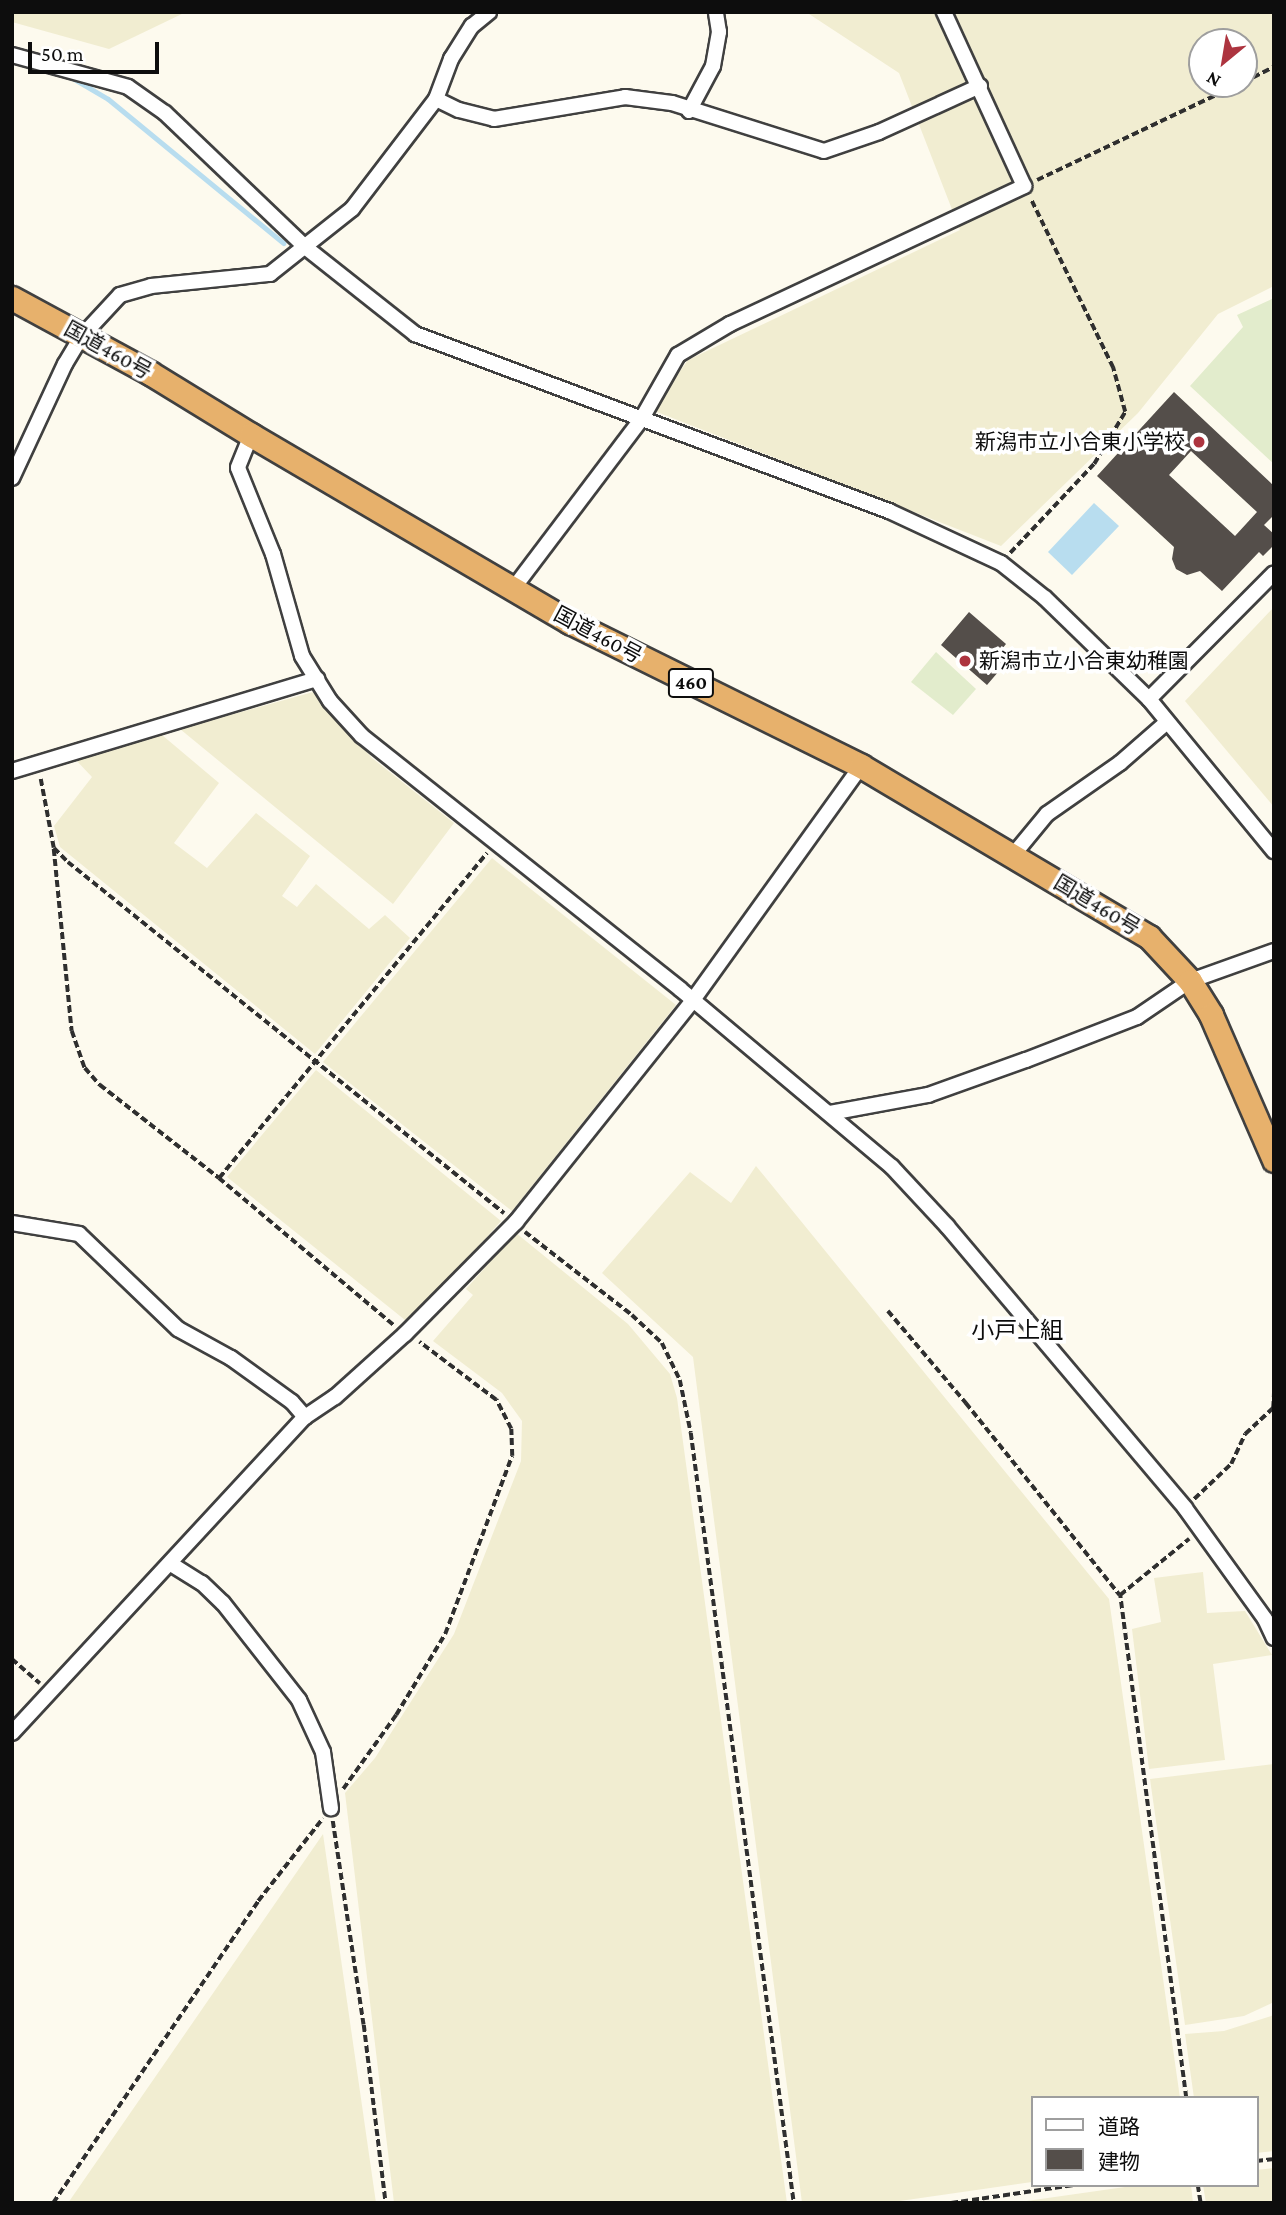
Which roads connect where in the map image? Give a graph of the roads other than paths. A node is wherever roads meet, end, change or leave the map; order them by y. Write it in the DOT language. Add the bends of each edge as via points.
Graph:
graph roads {
  1 [pos="489,12"];
  2 [pos="716,12"];
  3 [pos="944,12"];
  4 [pos="12,55"];
  5 [pos="980,86"];
  6 [pos="436,99"];
  7 [pos="689,111"];
  8 [pos="304,246"];
  9 [pos="12,298"];
  10 [pos="82,336"];
  11 [pos="641,420"];
  12 [pos="251,435"];
  13 [pos="12,478"];
  14 [pos="1274,573"];
  15 [pos="513,589"];
  16 [pos="317,679"];
  17 [pos="1149,699"];
  18 [pos="1167,722"];
  19 [pos="861,766"];
  20 [pos="12,771"];
  21 [pos="1274,851"];
  22 [pos="1014,854"];
  23 [pos="1274,951"];
  24 [pos="1190,981"];
  25 [pos="693,1000"];
  26 [pos="830,1114"];
  27 [pos="1274,1160"];
  28 [pos="12,1223"];
  29 [pos="305,1417"];
  30 [pos="171,1564"];
  31 [pos="1274,1638"];
  32 [pos="12,1733"];
  33 [pos="331,1808"];
  1 -- 6 [label="street" via="472,26 451,58"];
  2 -- 7 [label="street" via="719,32 713,66"];
  3 -- 5 [label="street"];
  4 -- 8 [label="street" via="128,87 164,113"];
  5 -- 7 [label="street" via="879,132 824,151"];
  5 -- 11 [label="street" via="1024,186 730,324 678,355"];
  6 -- 7 [label="street" via="494,119 625,97 673,103"];
  6 -- 8 [label="street" via="352,209"];
  8 -- 10 [label="street" via="270,274 151,286 120,295"];
  8 -- 11 [label="street" via="415,334"];
  9 -- 10 [label="highway, 国道460号 / 460"];
  10 -- 12 [label="highway, 国道460号 / 460"];
  10 -- 13 [label="street"];
  11 -- 15 [label="street"];
  11 -- 17 [label="street" via="889,512 1002,562"];
  12 -- 15 [label="highway, 国道460号 / 460"];
  12 -- 16 [label="street" via="239,468 273,554 302,656"];
  14 -- 17 [label="street"];
  15 -- 19 [label="highway, 国道460号 / 460"];
  16 -- 20 [label="street"];
  16 -- 25 [label="street" via="362,736"];
  17 -- 18 [label="street"];
  18 -- 21 [label="street"];
  18 -- 22 [label="street" via="1120,763 1047,814"];
  19 -- 22 [label="highway, 国道460号 / 460"];
  19 -- 25 [label="street"];
  22 -- 24 [label="highway, 国道460号 / 460" via="1149,937"];
  23 -- 24 [label="street"];
  24 -- 26 [label="street" via="1137,1017 1026,1060 928,1095"];
  24 -- 27 [label="highway, 国道460号 / 460" via="1211,1015"];
  25 -- 26 [label="street"];
  25 -- 29 [label="street" via="516,1222 405,1334 335,1397"];
  26 -- 31 [label="street" via="892,1167 947,1226 1185,1508"];
  28 -- 29 [label="street" via="79,1234 178,1329 231,1358 292,1402"];
  29 -- 30 [label="street"];
  30 -- 32 [label="street"];
  30 -- 33 [label="street" via="223,1603 299,1700 323,1752"];
}
